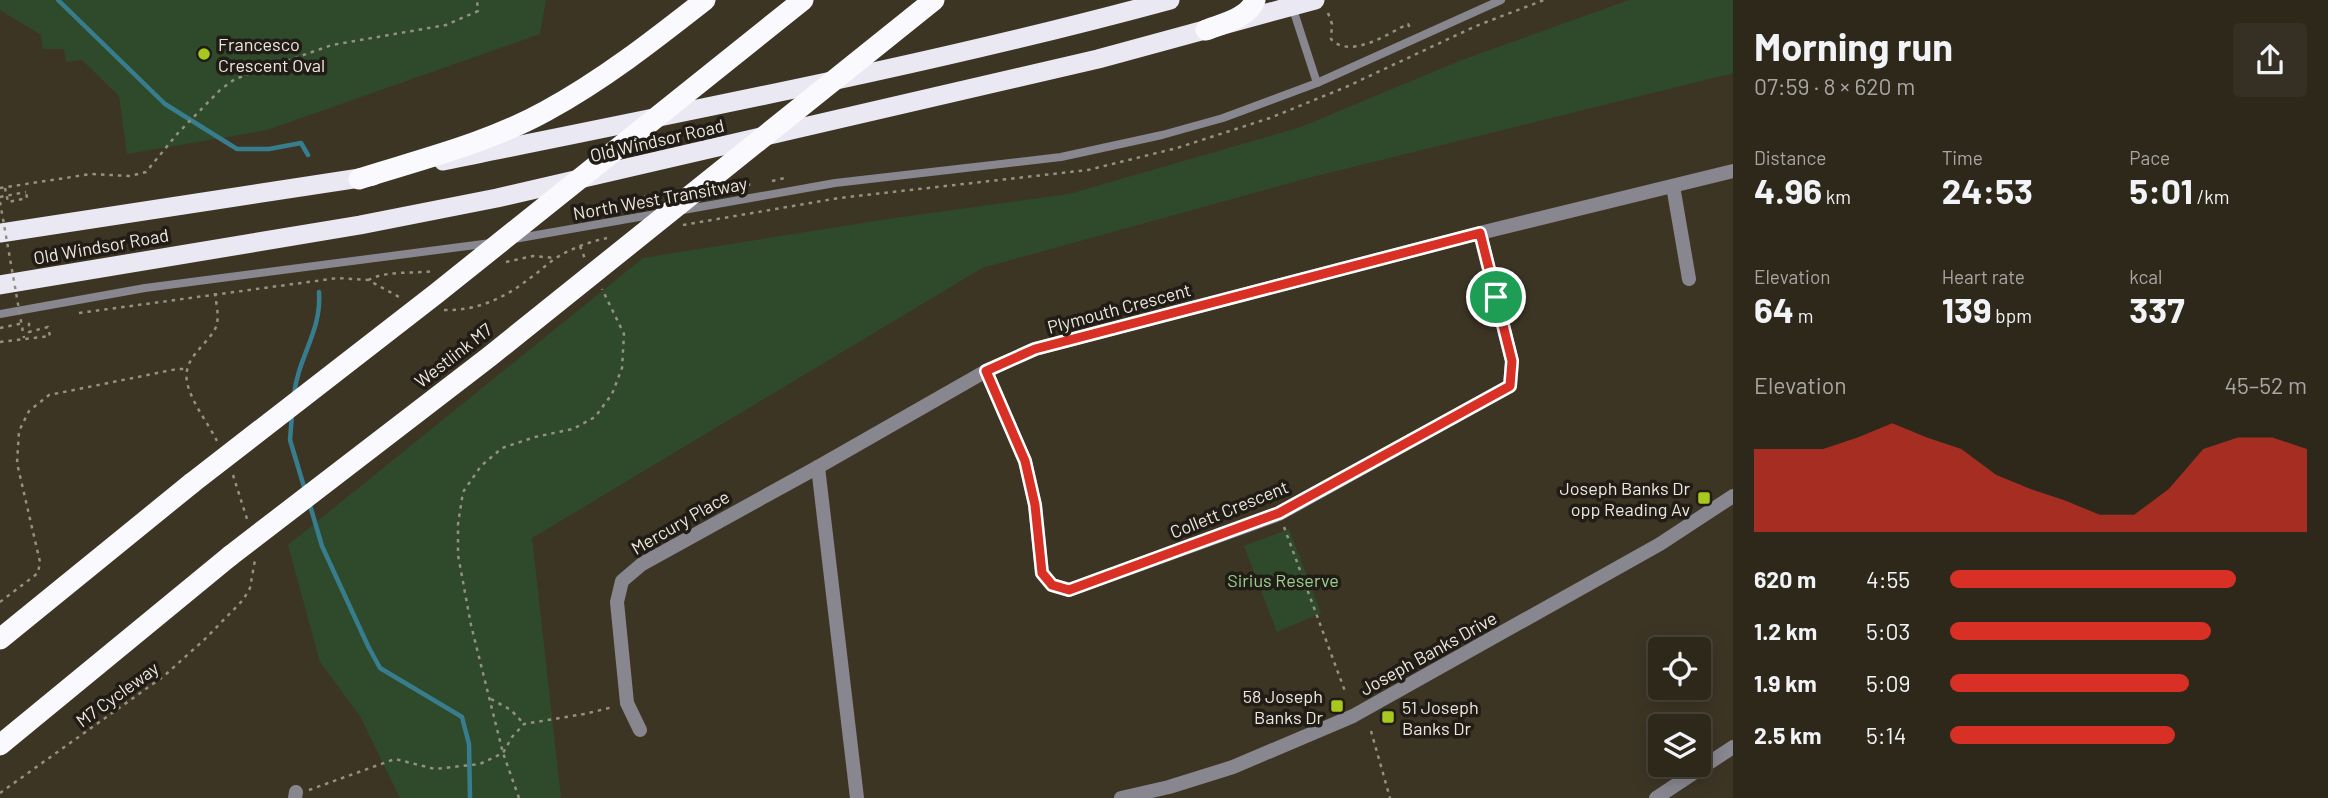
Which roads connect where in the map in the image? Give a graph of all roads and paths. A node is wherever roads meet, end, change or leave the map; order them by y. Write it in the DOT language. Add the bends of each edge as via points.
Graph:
graph roads {
  1 [pos="477,0"];
  2 [pos="705,0"];
  3 [pos="803,0"];
  4 [pos="934,0"];
  5 [pos="1170,0"];
  6 [pos="1255,0"];
  7 [pos="1315,0"];
  8 [pos="1501,0"];
  9 [pos="1290,3"];
  10 [pos="1332,24"];
  11 [pos="1408,24"];
  12 [pos="1206,30"];
  13 [pos="1317,83"];
  14 [pos="1733,171"];
  15 [pos="359,178"];
  16 [pos="1673,186"];
  17 [pos="2,188"];
  18 [pos="0,200"];
  19 [pos="0,233"];
  20 [pos="1480,233"];
  21 [pos="580,246"];
  22 [pos="588,263"];
  23 [pos="1689,279"];
  24 [pos="0,285"];
  25 [pos="600,285"];
  26 [pos="0,314"];
  27 [pos="74,314"];
  28 [pos="38,320"];
  29 [pos="29,322"];
  30 [pos="0,328"];
  31 [pos="24,338"];
  32 [pos="0,342"];
  33 [pos="187,369"];
  34 [pos="986,371"];
  35 [pos="222,450"];
  36 [pos="818,467"];
  37 [pos="232,471"];
  38 [pos="1733,496"];
  39 [pos="1279,513"];
  40 [pos="245,514"];
  41 [pos="0,602"];
  42 [pos="239,605"];
  43 [pos="0,639"];
  44 [pos="1346,694"];
  45 [pos="489,698"];
  46 [pos="627,704"];
  47 [pos="524,724"];
  48 [pos="639,730"];
  49 [pos="1371,731"];
  50 [pos="0,745"];
  51 [pos="1733,747"];
  52 [pos="503,753"];
  53 [pos="0,793"];
  54 [pos="295,795"];
  55 [pos="519,798"];
  56 [pos="857,798"];
  57 [pos="1121,798"];
  58 [pos="1390,798"];
  59 [pos="1656,798"];
  1 -- 17 [label="path" via="478,11 446,25 332,45 235,79 178,132 146,172 90,174"];
  2 -- 15 [label="highway" via="604,76 544,112 447,152"];
  3 -- 43 [label="highway, bridge"];
  4 -- 50 [label="highway, Westlink M7, bridge" via="489,357 230,556"];
  5 -- 15 [label="highway, Old Windsor Road" via="905,64"];
  6 -- 12 [label="highway" via="1245,13"];
  7 -- 9 [label="highway, Old Windsor Road"];
  8 -- 13 [label="lane, North West Transitway"];
  9 -- 12 [label="highway, Old Windsor Road"];
  9 -- 13 [label="lane"];
  10 -- 11 [label="path" via="1331,39 1349,47"];
  12 -- 24 [label="highway, Old Windsor Road" via="497,198"];
  13 -- 26 [label="lane, North West Transitway" via="1223,118 1074,155 835,183 538,235 145,288"];
  14 -- 16 [label="street, Plymouth Crescent"];
  15 -- 19 [label="highway, Old Windsor Road"];
  16 -- 20 [label="street, Plymouth Crescent"];
  16 -- 23 [label="street"];
  17 -- 18 [label="path, bridge" via="8,202 27,198 26,192"];
  18 -- 31 [label="path, bridge"];
  20 -- 34 [label="street, Plymouth Crescent" via="1035,349"];
  20 -- 39 [label="street, Collett Crescent" via="1512,361 1510,386"];
  21 -- 22 [label="path"];
  25 -- 45 [label="path" via="624,334 622,368 612,394 595,417 573,429 502,448 481,466 463,492 458,555"];
  27 -- 33 [label="path" via="215,293 215,329"];
  28 -- 29 [label="path"];
  29 -- 30 [label="path"];
  29 -- 31 [label="path" via="29,332 48,327 50,336"];
  31 -- 32 [label="path"];
  33 -- 35 [label="path" via="191,393"];
  33 -- 41 [label="path" via="49,395 29,411 19,430 17,463 40,562 38,573"];
  34 -- 36 [label="street, Plymouth Crescent"];
  34 -- 39 [label="street, Collett Crescent" via="1025,461 1042,573 1052,585 1069,590"];
  36 -- 46 [label="street, Mercury Place" via="642,564 622,581 617,602"];
  36 -- 56 [label="street"];
  37 -- 40 [label="path"];
  38 -- 57 [label="street, Joseph Banks Drive" via="1627,564 1353,716 1233,767"];
  39 -- 44 [label="path"];
  42 -- 53 [label="path, M7 Cycleway" via="164,676"];
  45 -- 47 [label="path"];
  45 -- 52 [label="path"];
  46 -- 47 [label="path"];
  46 -- 48 [label="street, Mercury Place"];
  47 -- 52 [label="path"];
  49 -- 58 [label="path"];
  51 -- 59 [label="street"];
  52 -- 54 [label="path" via="480,764 435,769 396,759"];
  52 -- 55 [label="path"];
}
